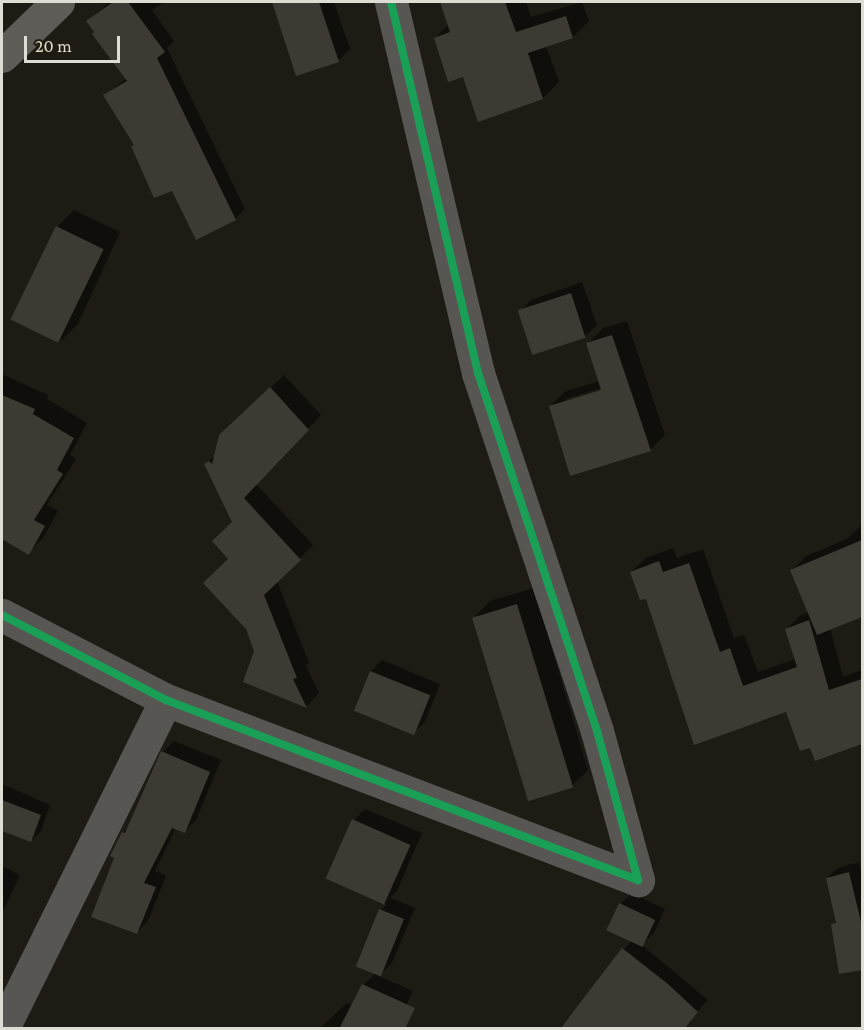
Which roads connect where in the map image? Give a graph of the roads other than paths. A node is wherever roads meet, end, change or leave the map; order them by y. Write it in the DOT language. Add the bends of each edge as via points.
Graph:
graph roads {
  1 [pos="58,2"];
  2 [pos="391,2"];
  3 [pos="2,56"];
  4 [pos="2,615"];
  5 [pos="166,700"];
  6 [pos="3,1029"];
  1 -- 3 [label="highway"];
  2 -- 5 [label="street" via="478,373 597,731 638,880"];
  4 -- 5 [label="street"];
  5 -- 6 [label="street"];
}
